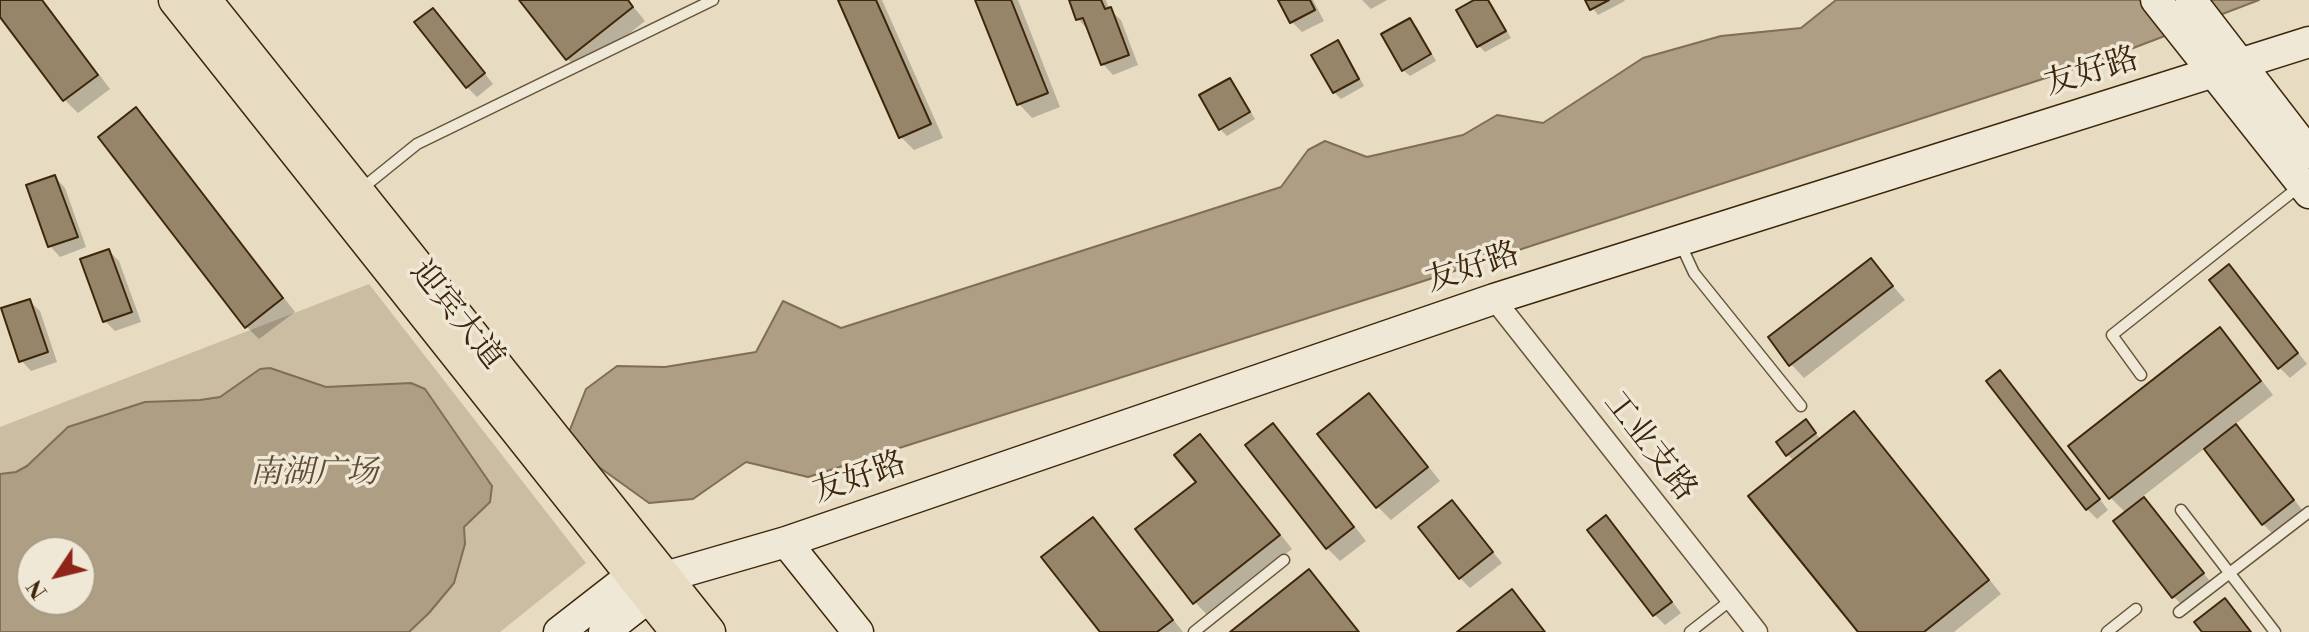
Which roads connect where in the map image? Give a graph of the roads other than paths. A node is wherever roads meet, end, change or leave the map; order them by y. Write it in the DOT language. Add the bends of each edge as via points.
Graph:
graph roads {
  1 [pos="175,0"];
  2 [pos="205,0"];
  3 [pos="713,0"];
  4 [pos="2156,0"];
  5 [pos="2191,0"];
  6 [pos="2309,42"];
  7 [pos="2228,69"];
  8 [pos="2309,153"];
  9 [pos="2306,189"];
  10 [pos="357,193"];
  11 [pos="1679,240"];
  12 [pos="1494,299"];
  13 [pos="2141,375"];
  14 [pos="1801,406"];
  15 [pos="2181,510"];
  16 [pos="2309,512"];
  17 [pos="786,542"];
  18 [pos="1284,560"];
  19 [pos="2229,573"];
  20 [pos="649,583"];
  21 [pos="1731,600"];
  22 [pos="2136,609"];
  23 [pos="2179,612"];
  24 [pos="559,632"];
  25 [pos="604,632"];
  26 [pos="677,632"];
  27 [pos="709,632"];
  28 [pos="858,632"];
  29 [pos="1194,632"];
  30 [pos="1690,632"];
  31 [pos="1757,632"];
  32 [pos="2107,632"];
  33 [pos="2275,632"];
  1 -- 20 [label="main road, 迎宾大道"];
  2 -- 10 [label="main road, 迎宾大道"];
  3 -- 10 [label="lane" via="417,144"];
  4 -- 7 [label="street"];
  5 -- 7 [label="street"];
  6 -- 7 [label="street, 友好路"];
  7 -- 8 [label="street"];
  7 -- 9 [label="street"];
  7 -- 11 [label="street, 友好路"];
  9 -- 13 [label="lane" via="2112,335"];
  10 -- 20 [label="main road, 迎宾大道"];
  11 -- 12 [label="street, 友好路"];
  11 -- 14 [label="lane" via="1694,273"];
  12 -- 17 [label="street, 友好路"];
  12 -- 21 [label="street, 工业支路"];
  15 -- 19 [label="lane"];
  16 -- 19 [label="lane"];
  17 -- 20 [label="street, 友好路"];
  17 -- 28 [label="street"];
  18 -- 29 [label="lane"];
  19 -- 23 [label="lane"];
  19 -- 33 [label="lane"];
  20 -- 24 [label="street"];
  20 -- 25 [label="street"];
  20 -- 26 [label="main road, 迎宾大道"];
  20 -- 27 [label="main road, 迎宾大道"];
  21 -- 30 [label="lane"];
  21 -- 31 [label="street, 工业支路"];
  22 -- 32 [label="lane"];
}
